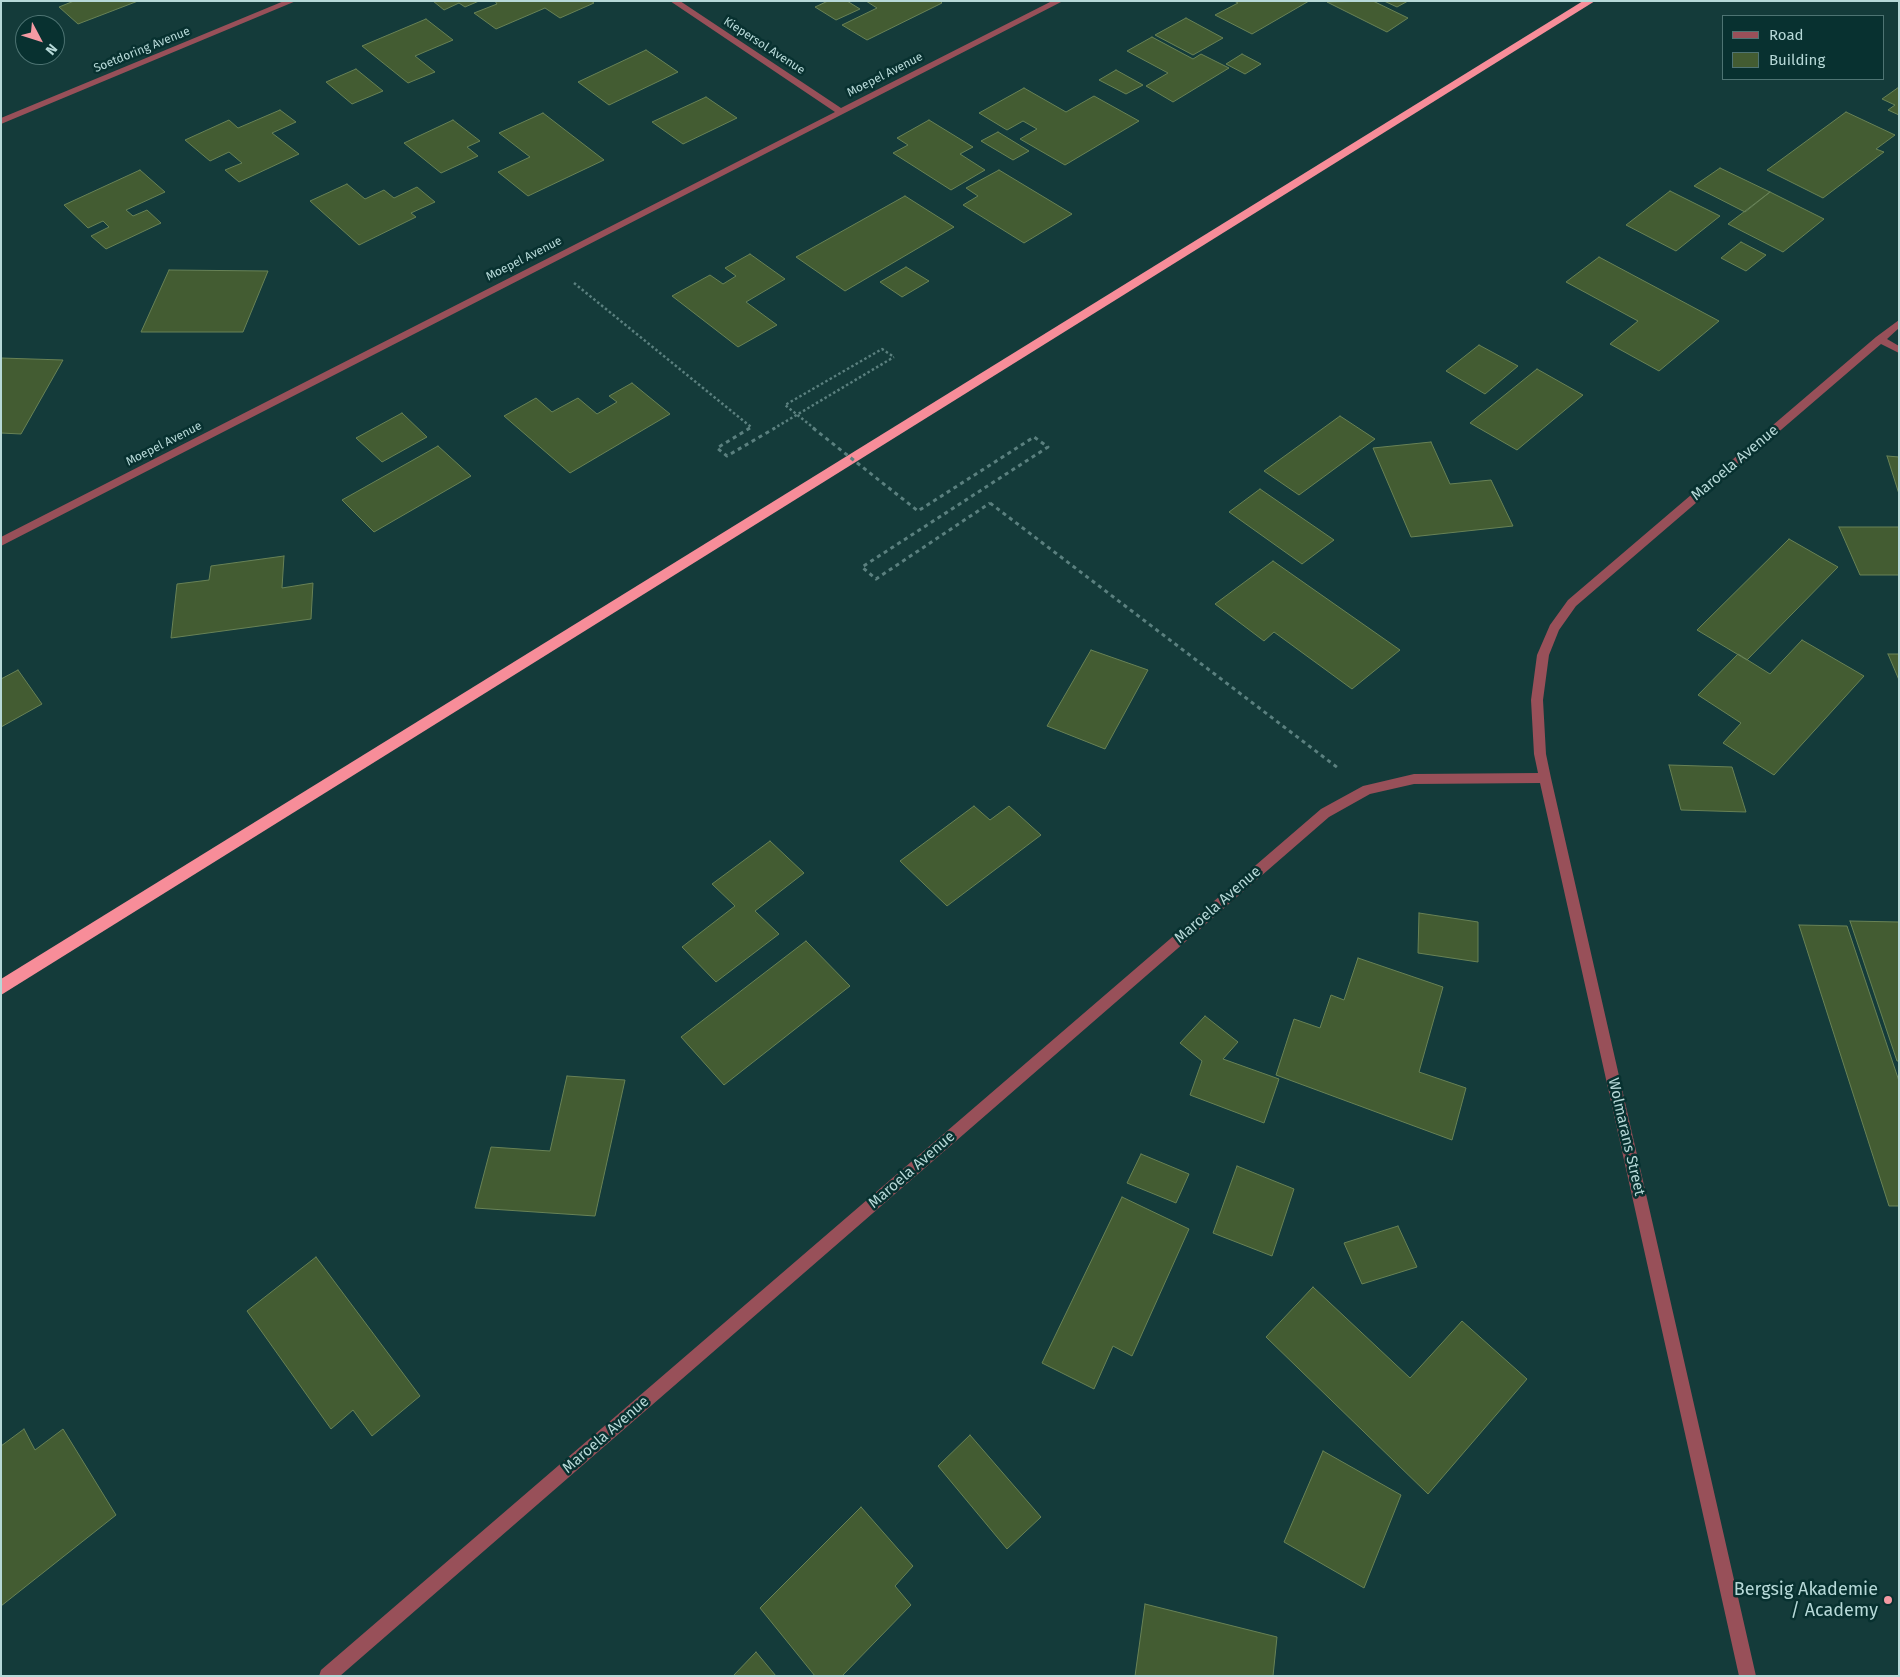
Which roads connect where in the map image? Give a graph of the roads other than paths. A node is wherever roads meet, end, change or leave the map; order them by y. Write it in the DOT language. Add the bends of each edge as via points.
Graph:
graph roads {
  1 [pos="292,1"];
  2 [pos="674,1"];
  3 [pos="1059,1"];
  4 [pos="1590,1"];
  5 [pos="841,112"];
  6 [pos="1,121"];
  7 [pos="1899,323"];
  8 [pos="1880,340"];
  9 [pos="1899,350"];
  10 [pos="1,542"];
  11 [pos="1572,603"];
  12 [pos="1545,778"];
  13 [pos="1,988"];
  14 [pos="327,1676"];
  15 [pos="1748,1676"];
  1 -- 6 [label="street, Soetdoring Avenue"];
  2 -- 5 [label="street, Kiepersol Avenue"];
  3 -- 5 [label="street, Moepel Avenue"];
  4 -- 13 [label="highway"];
  5 -- 10 [label="street, Moepel Avenue"];
  7 -- 8 [label="street, Maroela Avenue"];
  8 -- 9 [label="street"];
  8 -- 11 [label="street, Maroela Avenue"];
  11 -- 12 [label="street, Wolmarans Street" via="1554,628 1543,655 1537,700 1540,754"];
  12 -- 14 [label="street, Maroela Avenue" via="1414,779 1367,790 1325,813"];
  12 -- 15 [label="street, Wolmarans Street"];
}
